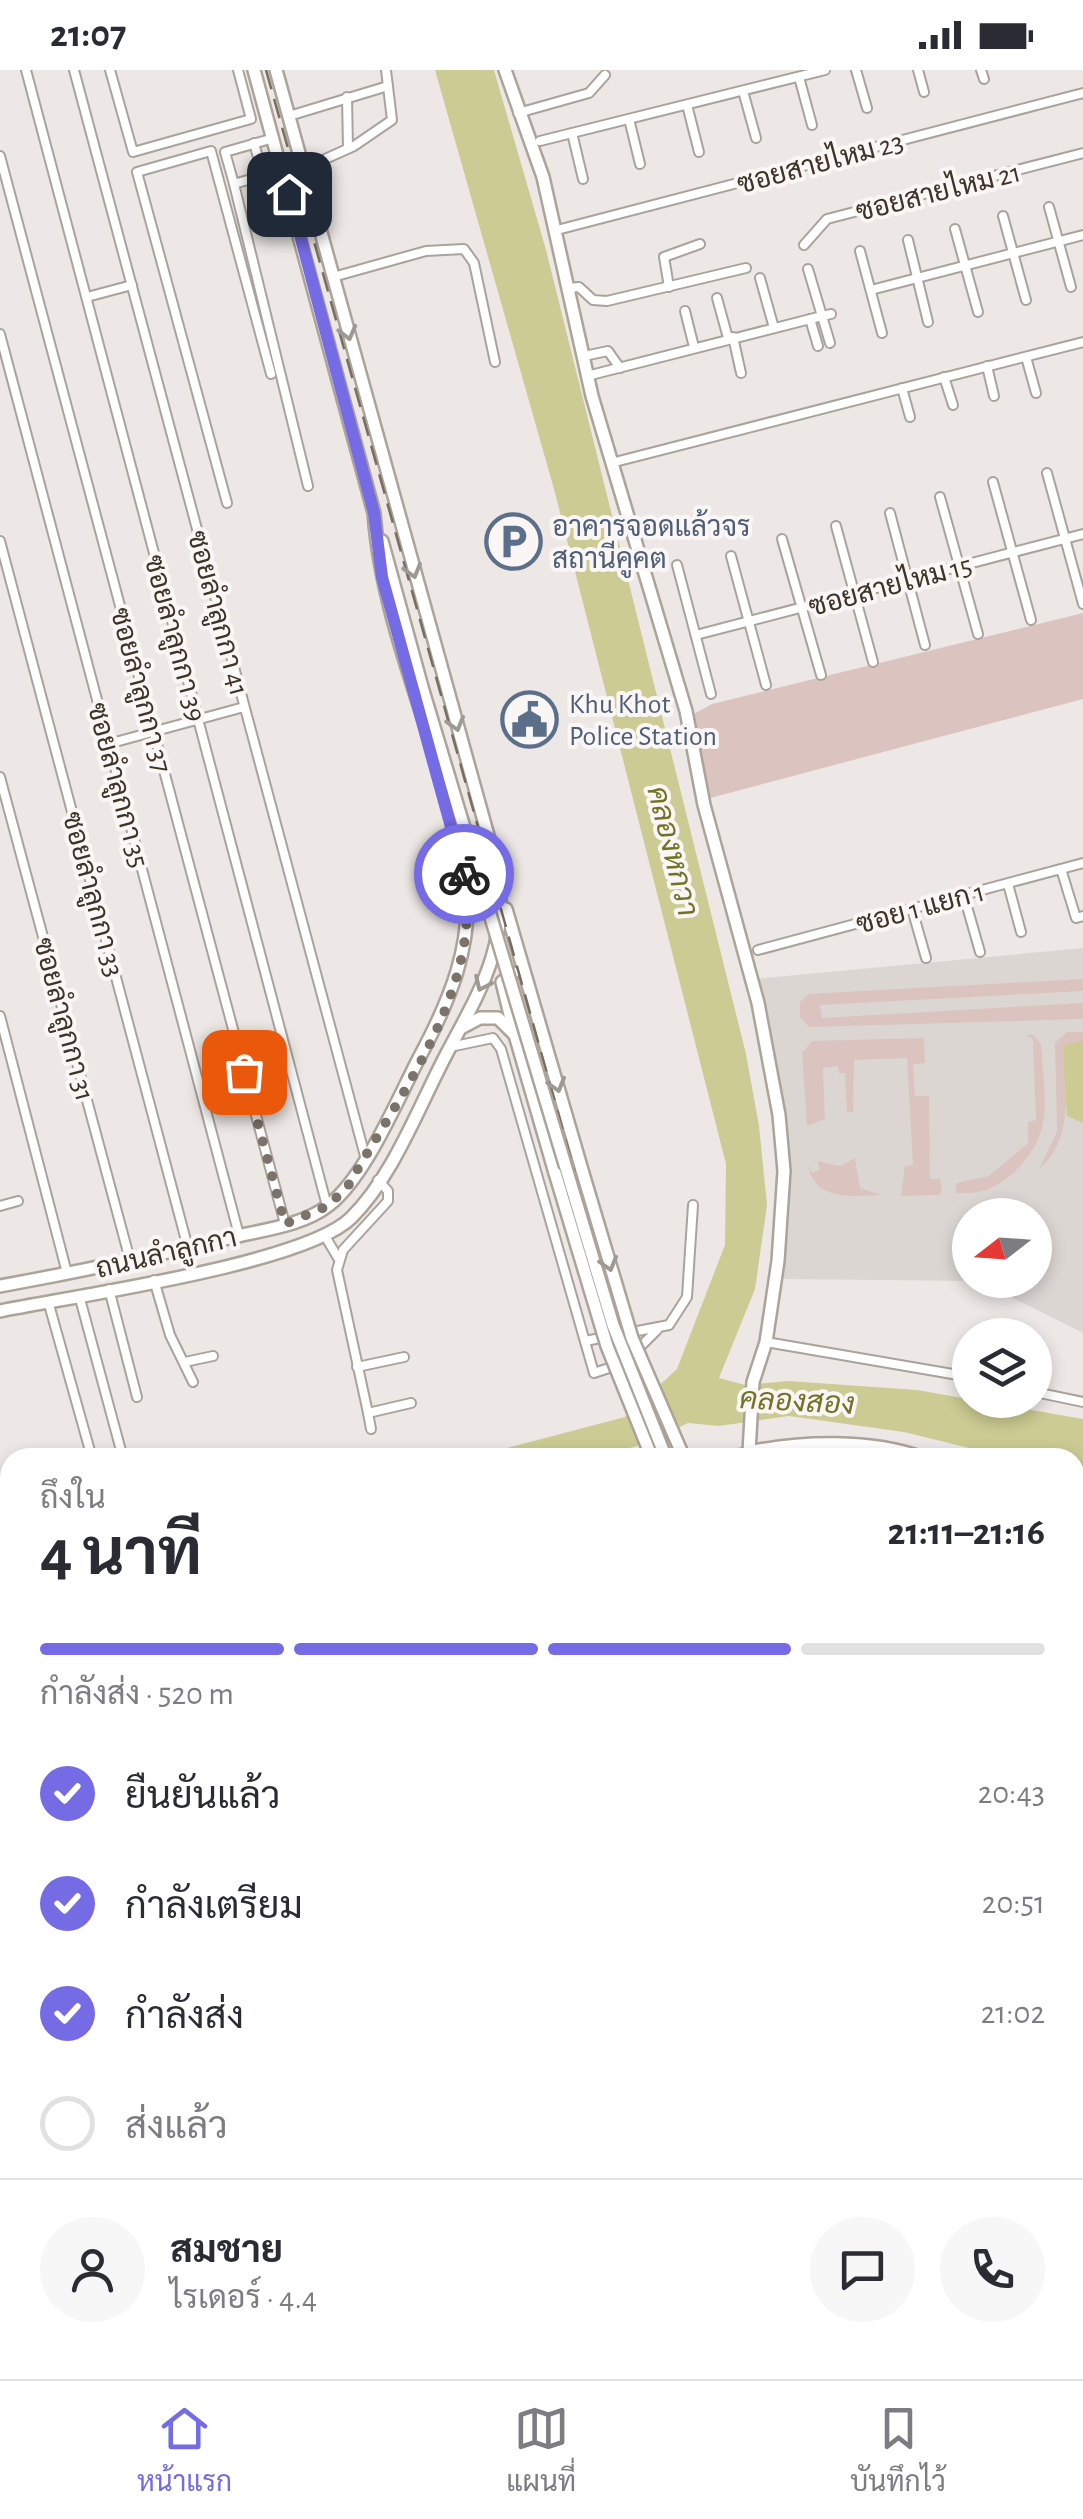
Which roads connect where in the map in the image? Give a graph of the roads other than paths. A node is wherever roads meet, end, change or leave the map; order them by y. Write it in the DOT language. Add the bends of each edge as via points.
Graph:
graph roads {
  1 [pos="26,70"];
  2 [pos="74,70"];
  3 [pos="110,70"];
  4 [pos="238,70"];
  5 [pos="254,70"];
  6 [pos="276,70"];
  7 [pos="386,70"];
  8 [pos="505,70"];
  9 [pos="825,70"];
  10 [pos="856,70"];
  11 [pos="918,70"];
  12 [pos="605,75"];
  13 [pos="799,77"];
  14 [pos="388,86"];
  15 [pos="743,90"];
  16 [pos="924,92"];
  17 [pos="1083,94"];
  18 [pos="347,97"];
  19 [pos="686,105"];
  20 [pos="866,108"];
  21 [pos="518,113"];
  22 [pos="289,116"];
  23 [pos="629,119"];
  24 [pos="234,124"];
  25 [pos="812,124"];
  26 [pos="572,133"];
  27 [pos="274,138"];
  28 [pos="756,138"];
  29 [pos="540,141"];
  30 [pos="254,143"];
  31 [pos="241,147"];
  32 [pos="348,148"];
  33 [pos="698,152"];
  34 [pos="1083,153"];
  35 [pos="0,156"];
  36 [pos="226,157"];
  37 [pos="213,160"];
  38 [pos="640,164"];
  39 [pos="282,170"];
  40 [pos="304,170"];
  41 [pos="263,176"];
  42 [pos="584,179"];
  43 [pos="234,184"];
  44 [pos="1049,207"];
  45 [pos="1003,216"];
  46 [pos="956,229"];
  47 [pos="557,230"];
  48 [pos="1083,235"];
  49 [pos="908,240"];
  50 [pos="1060,241"];
  51 [pos="700,244"];
  52 [pos="804,245"];
  53 [pos="860,252"];
  54 [pos="1013,253"];
  55 [pos="966,265"];
  56 [pos="746,268"];
  57 [pos="808,269"];
  58 [pos="332,277"];
  59 [pos="760,278"];
  60 [pos="918,278"];
  61 [pos="132,285"];
  62 [pos="669,286"];
  63 [pos="1072,287"];
  64 [pos="569,288"];
  65 [pos="870,290"];
  66 [pos="87,297"];
  67 [pos="717,298"];
  68 [pos="1026,300"];
  69 [pos="685,311"];
  70 [pos="978,312"];
  71 [pos="826,315"];
  72 [pos="810,319"];
  73 [pos="928,322"];
  74 [pos="774,328"];
  75 [pos="882,333"];
  76 [pos="0,334"];
  77 [pos="730,338"];
  78 [pos="1083,342"];
  79 [pos="830,343"];
  80 [pos="818,346"];
  81 [pos="694,347"];
  82 [pos="584,356"];
  83 [pos="1026,357"];
  84 [pos="495,362"];
  85 [pos="986,366"];
  86 [pos="620,368"];
  87 [pos="742,372"];
  88 [pos="271,374"];
  89 [pos="587,376"];
  90 [pos="944,377"];
  91 [pos="902,388"];
  92 [pos="1036,393"];
  93 [pos="994,396"];
  94 [pos="953,405"];
  95 [pos="910,417"];
  96 [pos="611,463"];
  97 [pos="1047,473"];
  98 [pos="993,482"];
  99 [pos="308,486"];
  100 [pos="940,497"];
  101 [pos="228,503"];
  102 [pos="374,513"];
  103 [pos="890,513"];
  104 [pos="836,526"];
  105 [pos="1083,534"];
  106 [pos="782,539"];
  107 [pos="1065,539"];
  108 [pos="0,541"];
  109 [pos="1012,553"];
  110 [pos="731,556"];
  111 [pos="677,564"];
  112 [pos="960,566"];
  113 [pos="906,580"];
  114 [pos="852,594"];
  115 [pos="1083,604"];
  116 [pos="801,608"];
  117 [pos="1031,620"];
  118 [pos="749,622"];
  119 [pos="978,634"];
  120 [pos="696,635"];
  121 [pos="925,646"];
  122 [pos="873,662"];
  123 [pos="820,675"];
  124 [pos="766,685"];
  125 [pos="712,694"];
  126 [pos="244,707"];
  127 [pos="197,720"];
  128 [pos="153,732"];
  129 [pos="108,744"];
  130 [pos="0,777"];
  131 [pos="1083,863"];
  132 [pos="1062,868"];
  133 [pos="1008,884"];
  134 [pos="501,890"];
  135 [pos="964,896"];
  136 [pos="912,910"];
  137 [pos="1083,916"];
  138 [pos="1021,932"];
  139 [pos="758,950"];
  140 [pos="980,952"];
  141 [pos="926,958"];
  142 [pos="528,982"];
  143 [pos="0,1016"];
  144 [pos="460,1028"];
  145 [pos="516,1036"];
  146 [pos="450,1047"];
  147 [pos="365,1156"];
  148 [pos="378,1180"];
  149 [pos="18,1201"];
  150 [pos="693,1204"];
  151 [pos="0,1206"];
  152 [pos="328,1206"];
  153 [pos="285,1224"];
  154 [pos="239,1235"];
  155 [pos="324,1236"];
  156 [pos="188,1248"];
  157 [pos="338,1258"];
  158 [pos="130,1262"];
  159 [pos="68,1274"];
  160 [pos="154,1280"];
  161 [pos="0,1286"];
  162 [pos="109,1290"];
  163 [pos="79,1296"];
  164 [pos="48,1302"];
  165 [pos="0,1311"];
  166 [pos="656,1330"];
  167 [pos="585,1341"];
  168 [pos="766,1342"];
  169 [pos="213,1356"];
  170 [pos="404,1357"];
  171 [pos="185,1362"];
  172 [pos="357,1367"];
  173 [pos="952,1375"];
  174 [pos="193,1382"];
  175 [pos="137,1396"];
  176 [pos="1052,1396"];
  177 [pos="1083,1402"];
  178 [pos="412,1403"];
  179 [pos="368,1413"];
  180 [pos="371,1429"];
  181 [pos="844,1447"];
  182 [pos="89,1448"];
  183 [pos="120,1448"];
  184 [pos="648,1448"];
  185 [pos="662,1448"];
  186 [pos="680,1448"];
  187 [pos="752,1448"];
  188 [pos="787,1448"];
  189 [pos="851,1448"];
  1 -- 66 [label="street, ซอยลำลูกกา 39"];
  2 -- 61 [label="street, ซอยลำลูกกา 41"];
  3 -- 24 [label="street" via="133,152"];
  4 -- 24 [label="street" via="251,119"];
  5 -- 27 [label="main road, ถนนลำลูกกา"];
  6 -- 22 [label="main road, ถนนลำลูกกา"];
  7 -- 14 [label="street"];
  8 -- 21 [label="main road"];
  9 -- 13 [label="street"];
  10 -- 20 [label="street"];
  11 -- 16 [label="street"];
  12 -- 21 [label="street" via="589,94"];
  13 -- 15 [label="street"];
  13 -- 25 [label="street"];
  14 -- 18 [label="street"];
  14 -- 32 [label="street" via="392,120"];
  15 -- 19 [label="street"];
  15 -- 28 [label="street"];
  17 -- 47 [label="street, ซอยสายไหม 23"];
  18 -- 22 [label="street"];
  18 -- 32 [label="street"];
  19 -- 23 [label="street"];
  19 -- 33 [label="street"];
  21 -- 47 [label="main road"];
  22 -- 40 [label="main road, ถนนลำลูกกา"];
  23 -- 26 [label="street"];
  23 -- 38 [label="street"];
  24 -- 31 [label="street"];
  26 -- 29 [label="street"];
  26 -- 42 [label="street"];
  27 -- 30 [label="street"];
  27 -- 39 [label="main road, ถนนลำลูกกา"];
  30 -- 31 [label="street"];
  30 -- 41 [label="street"];
  31 -- 36 [label="street"];
  32 -- 40 [label="street"];
  34 -- 52 [label="street, ซอยสายไหม 21" via="823,221"];
  35 -- 128 [label="street, ซอยลำลูกกา 37"];
  36 -- 37 [label="street"];
  36 -- 43 [label="street"];
  37 -- 88 [label="street"];
  37 -- 101 [label="street" via="211,152 138,172"];
  39 -- 41 [label="street"];
  39 -- 102 [label="main road, ถนนลำลูกกา"];
  40 -- 58 [label="main road, ถนนลำลูกกา"];
  41 -- 43 [label="street"];
  43 -- 99 [label="street"];
  44 -- 50 [label="street"];
  45 -- 54 [label="street"];
  46 -- 55 [label="street"];
  47 -- 64 [label="main road"];
  48 -- 50 [label="street"];
  49 -- 60 [label="street"];
  50 -- 54 [label="street"];
  50 -- 63 [label="street"];
  51 -- 62 [label="street" via="664,257"];
  53 -- 65 [label="street"];
  54 -- 55 [label="street"];
  54 -- 68 [label="street"];
  55 -- 60 [label="street"];
  55 -- 70 [label="street"];
  56 -- 62 [label="street"];
  57 -- 71 [label="street"];
  58 -- 84 [label="street" via="436,249 464,249 474,263"];
  58 -- 134 [label="main road, ถนนลำลูกกา, one-way"];
  59 -- 74 [label="street"];
  60 -- 65 [label="street"];
  60 -- 73 [label="street"];
  61 -- 66 [label="street"];
  61 -- 126 [label="street, ซอยลำลูกกา 41"];
  62 -- 64 [label="street" via="598,302 579,287"];
  64 -- 82 [label="main road"];
  65 -- 75 [label="street"];
  66 -- 127 [label="street, ซอยลำลูกกา 39"];
  67 -- 77 [label="street"];
  69 -- 81 [label="street"];
  71 -- 72 [label="street"];
  71 -- 79 [label="street"];
  72 -- 74 [label="street"];
  72 -- 80 [label="street"];
  74 -- 77 [label="street"];
  76 -- 129 [label="street, ซอยลำลูกกา 35"];
  77 -- 81 [label="street"];
  77 -- 87 [label="street"];
  78 -- 83 [label="street"];
  81 -- 86 [label="street"];
  82 -- 86 [label="street" via="608,352"];
  82 -- 89 [label="main road"];
  83 -- 85 [label="street"];
  83 -- 92 [label="street"];
  85 -- 90 [label="street"];
  85 -- 93 [label="street"];
  86 -- 89 [label="street"];
  89 -- 96 [label="main road"];
  90 -- 91 [label="street"];
  90 -- 94 [label="street"];
  91 -- 95 [label="street"];
  91 -- 96 [label="street"];
  96 -- 168 [label="main road" via="686,711 779,1115 784,1171"];
  97 -- 107 [label="street"];
  98 -- 109 [label="street"];
  100 -- 112 [label="street"];
  102 -- 147 [label="main road, ถนนลำลูกกา" via="382,577 461,858 467,920 442,1014"];
  102 -- 185 [label="main road, bridge" via="603,1295"];
  103 -- 113 [label="street"];
  104 -- 114 [label="street"];
  105 -- 107 [label="street, ซอยสายไหม 15"];
  106 -- 116 [label="street"];
  107 -- 109 [label="street, ซอยสายไหม 15"];
  107 -- 115 [label="street"];
  108 -- 156 [label="street, ซอยลำลูกกา 33"];
  109 -- 112 [label="street, ซอยสายไหม 15"];
  109 -- 117 [label="street"];
  110 -- 118 [label="street"];
  111 -- 120 [label="street"];
  112 -- 113 [label="street, ซอยสายไหม 15"];
  112 -- 119 [label="street"];
  113 -- 114 [label="street, ซอยสายไหม 15"];
  113 -- 121 [label="street"];
  114 -- 116 [label="street, ซอยสายไหม 15"];
  114 -- 122 [label="street"];
  116 -- 118 [label="street, ซอยสายไหม 15"];
  116 -- 123 [label="street"];
  118 -- 120 [label="street, ซอยสายไหม 15"];
  118 -- 124 [label="street"];
  120 -- 125 [label="street"];
  126 -- 127 [label="street"];
  126 -- 147 [label="street, ซอยลำลูกกา 41"];
  127 -- 128 [label="street"];
  127 -- 152 [label="street, ซอยลำลูกกา 39"];
  128 -- 129 [label="street"];
  128 -- 153 [label="street, ซอยลำลูกกา 37"];
  129 -- 154 [label="street, ซอยลำลูกกา 35"];
  130 -- 158 [label="street, ซอยลำลูกกา 31"];
  131 -- 132 [label="street, ซอย 1 แยก 1"];
  132 -- 133 [label="street, ซอย 1 แยก 1"];
  132 -- 137 [label="street" via="1076,918"];
  133 -- 135 [label="street, ซอย 1 แยก 1"];
  133 -- 138 [label="street"];
  134 -- 142 [label="main road, ถนนลำลูกกา"];
  134 -- 144 [label="main road, ถนนลำลูกกา, one-way" via="498,945"];
  135 -- 136 [label="street, ซอย 1 แยก 1"];
  135 -- 140 [label="street"];
  136 -- 139 [label="street, ซอย 1 แยก 1"];
  136 -- 141 [label="street"];
  142 -- 145 [label="main road" via="514,972 502,982"];
  142 -- 186 [label="main road, ถนนลำลูกกา, one-way, bridge" via="636,1348"];
  143 -- 159 [label="street"];
  144 -- 145 [label="main road" via="488,1017 504,1021"];
  144 -- 146 [label="main road, ถนนลำลูกกา"];
  145 -- 184 [label="main road, bridge" via="607,1346"];
  146 -- 148 [label="main road, ถนนลำลูกกา"];
  146 -- 167 [label="street" via="493,1038 500,1050"];
  147 -- 152 [label="main road, ถนนลำลูกกา"];
  148 -- 155 [label="main road, ถนนลำลูกกา" via="350,1218"];
  148 -- 157 [label="street" via="388,1201"];
  149 -- 151 [label="street"];
  150 -- 166 [label="street" via="686,1297 669,1324"];
  152 -- 153 [label="main road, ถนนลำลูกกา"];
  153 -- 154 [label="main road, ถนนลำลูกกา"];
  154 -- 156 [label="main road, ถนนลำลูกกา"];
  155 -- 157 [label="street"];
  155 -- 160 [label="main road, ถนนลำลูกกา" via="290,1250"];
  156 -- 158 [label="main road, ถนนลำลูกกา"];
  157 -- 172 [label="street"];
  158 -- 159 [label="main road, ถนนลำลูกกา"];
  159 -- 161 [label="main road, ถนนลำลูกกา"];
  160 -- 162 [label="main road, ถนนลำลูกกา"];
  160 -- 171 [label="street"];
  162 -- 163 [label="main road, ถนนลำลูกกา"];
  162 -- 175 [label="street"];
  163 -- 164 [label="main road, ถนนลำลูกกา"];
  163 -- 183 [label="street"];
  164 -- 165 [label="main road, ถนนลำลูกกา"];
  164 -- 182 [label="street"];
  166 -- 167 [label="street"];
  166 -- 167 [label="street" via="624,1363 594,1373"];
  168 -- 173 [label="street"];
  168 -- 187 [label="main road" via="753,1382"];
  169 -- 171 [label="street"];
  170 -- 172 [label="street"];
  171 -- 174 [label="street"];
  172 -- 179 [label="street"];
  176 -- 177 [label="street"];
  178 -- 179 [label="street"];
  179 -- 180 [label="street"];
  181 -- 188 [label="main road"];
  181 -- 189 [label="main road"];
}
